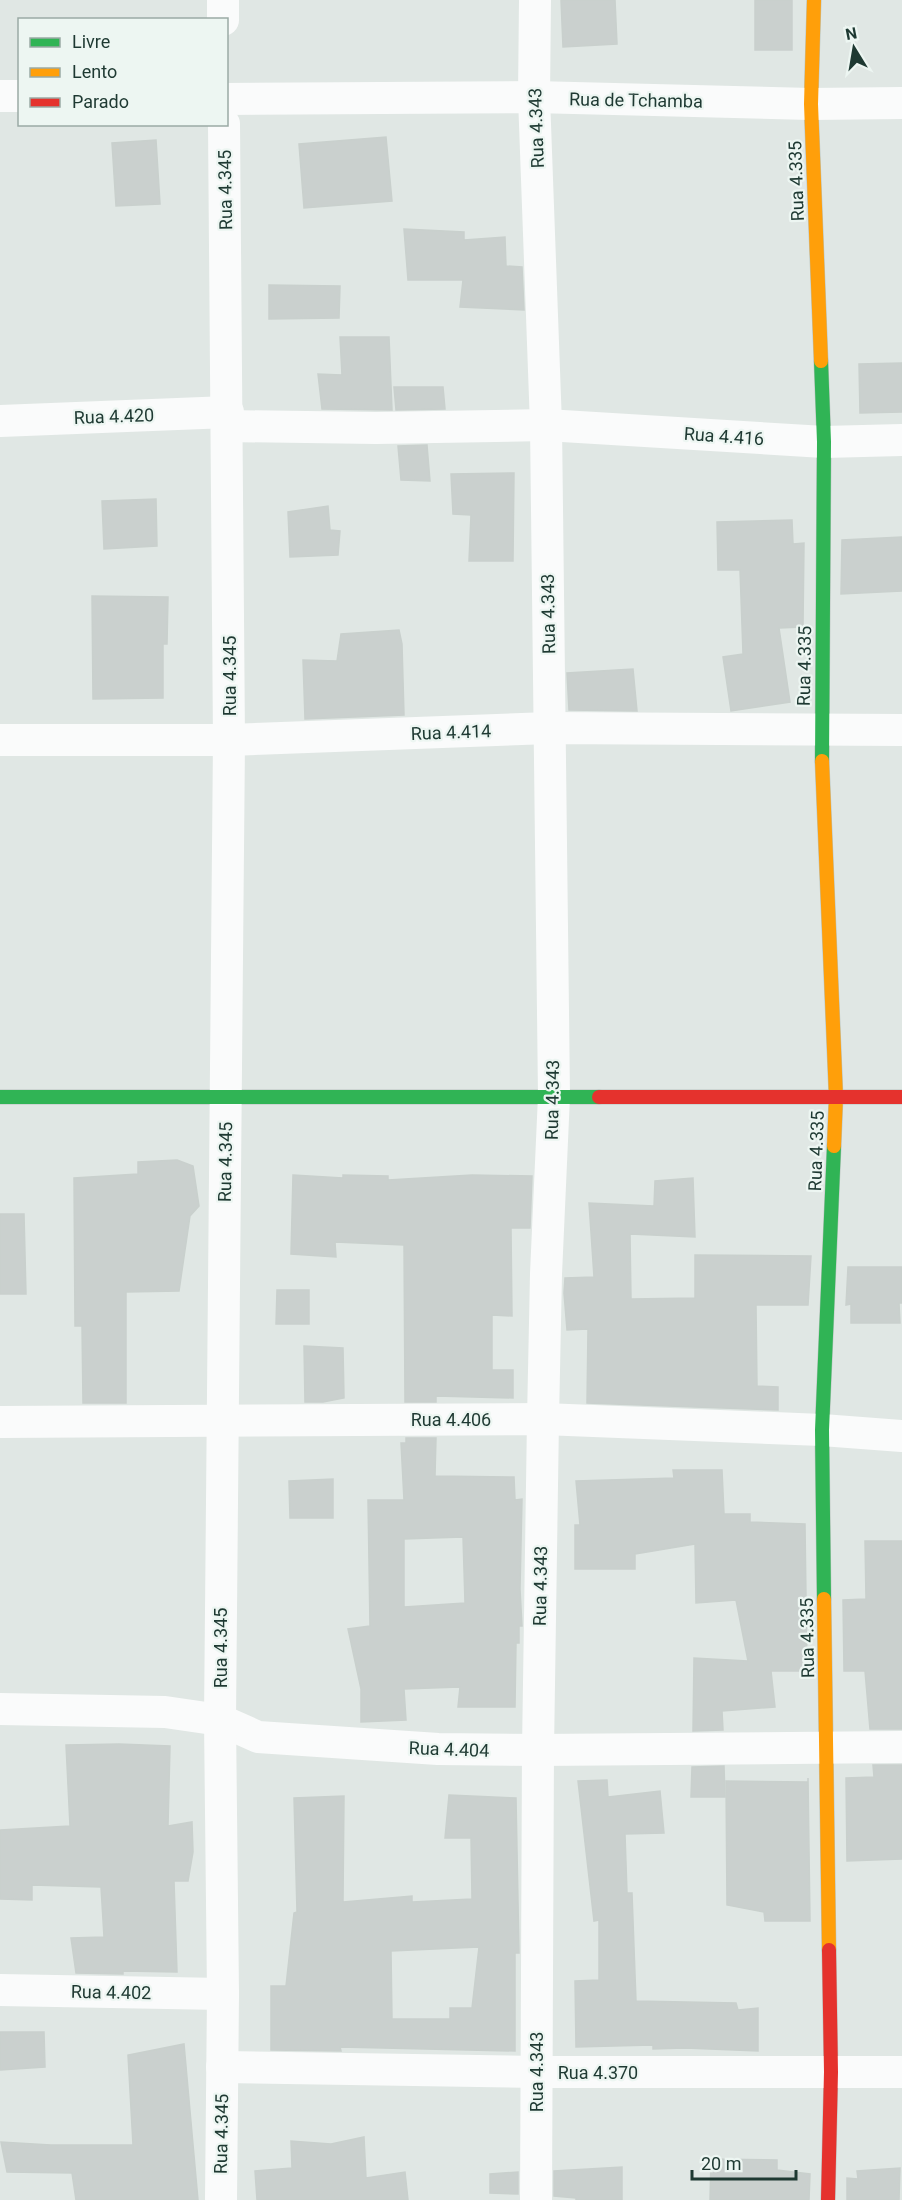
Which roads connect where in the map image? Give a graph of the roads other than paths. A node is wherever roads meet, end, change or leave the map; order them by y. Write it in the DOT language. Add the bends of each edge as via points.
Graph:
graph roads {
  1 [pos="223,0"];
  2 [pos="535,0"];
  3 [pos="814,0"];
  4 [pos="223,18"];
  5 [pos="0,96"];
  6 [pos="18,96"];
  7 [pos="534,97"];
  8 [pos="228,99"];
  9 [pos="902,103"];
  10 [pos="810,104"];
  11 [pos="224,126"];
  12 [pos="227,419"];
  13 [pos="0,421"];
  14 [pos="546,425"];
  15 [pos="902,440"];
  16 [pos="824,442"];
  17 [pos="549,728"];
  18 [pos="821,730"];
  19 [pos="902,730"];
  20 [pos="0,740"];
  21 [pos="229,740"];
  22 [pos="225,1096"];
  23 [pos="554,1096"];
  24 [pos="0,1097"];
  25 [pos="836,1097"];
  26 [pos="902,1097"];
  27 [pos="222,1419"];
  28 [pos="543,1419"];
  29 [pos="0,1422"];
  30 [pos="822,1430"];
  31 [pos="902,1436"];
  32 [pos="0,1709"];
  33 [pos="220,1720"];
  34 [pos="827,1746"];
  35 [pos="902,1747"];
  36 [pos="538,1750"];
  37 [pos="0,1990"];
  38 [pos="223,1994"];
  39 [pos="222,2067"];
  40 [pos="536,2072"];
  41 [pos="831,2072"];
  42 [pos="902,2072"];
  43 [pos="221,2200"];
  44 [pos="536,2200"];
  45 [pos="828,2200"];
  1 -- 4 [label="street"];
  2 -- 7 [label="street, Rua 4.343"];
  3 -- 10 [label="street, Rua 4.335"];
  5 -- 6 [label="street"];
  7 -- 8 [label="street, Rua de Tchamba"];
  7 -- 10 [label="street, Rua de Tchamba"];
  7 -- 14 [label="street, Rua 4.343"];
  9 -- 10 [label="street, Rua de Tchamba"];
  10 -- 16 [label="street, Rua 4.335"];
  11 -- 12 [label="street, Rua 4.345"];
  12 -- 13 [label="street, Rua 4.420"];
  12 -- 14 [label="street, Rua 4.420" via="376,428"];
  12 -- 21 [label="street, Rua 4.345"];
  14 -- 16 [label="street, Rua 4.416"];
  14 -- 17 [label="street, Rua 4.343"];
  15 -- 16 [label="street, Rua 4.416"];
  16 -- 18 [label="street, Rua 4.335"];
  17 -- 18 [label="street, Rua 4.414"];
  17 -- 21 [label="street, Rua 4.414"];
  17 -- 23 [label="street, Rua 4.343"];
  18 -- 19 [label="street, Rua 4.414"];
  18 -- 25 [label="street, Rua 4.335"];
  20 -- 21 [label="street, Rua 4.414"];
  21 -- 22 [label="street, Rua 4.345"];
  22 -- 23 [label="street"];
  22 -- 24 [label="street"];
  22 -- 27 [label="street, Rua 4.345"];
  23 -- 25 [label="street"];
  23 -- 28 [label="street, Rua 4.343"];
  25 -- 26 [label="street"];
  25 -- 30 [label="street, Rua 4.335"];
  27 -- 28 [label="street, Rua 4.406"];
  27 -- 29 [label="street, Rua 4.406"];
  27 -- 33 [label="street, Rua 4.345"];
  28 -- 30 [label="street, Rua 4.406"];
  28 -- 36 [label="street, Rua 4.343"];
  30 -- 31 [label="street, Rua 4.406"];
  30 -- 34 [label="street, Rua 4.335"];
  32 -- 33 [label="street, Rua 4.404" via="165,1712"];
  33 -- 36 [label="street, Rua 4.404" via="258,1737 438,1749"];
  33 -- 38 [label="street, Rua 4.345"];
  34 -- 35 [label="street, Rua 4.404"];
  34 -- 36 [label="street, Rua 4.404"];
  34 -- 41 [label="street, Rua 4.335"];
  36 -- 40 [label="street, Rua 4.343"];
  37 -- 38 [label="street, Rua 4.402"];
  38 -- 39 [label="street, Rua 4.345"];
  39 -- 40 [label="street, Rua 4.370"];
  39 -- 43 [label="street, Rua 4.345"];
  40 -- 41 [label="street, Rua 4.370"];
  40 -- 44 [label="street, Rua 4.343"];
  41 -- 42 [label="street, Rua 4.370"];
  41 -- 45 [label="street, Rua 4.335"];
}
